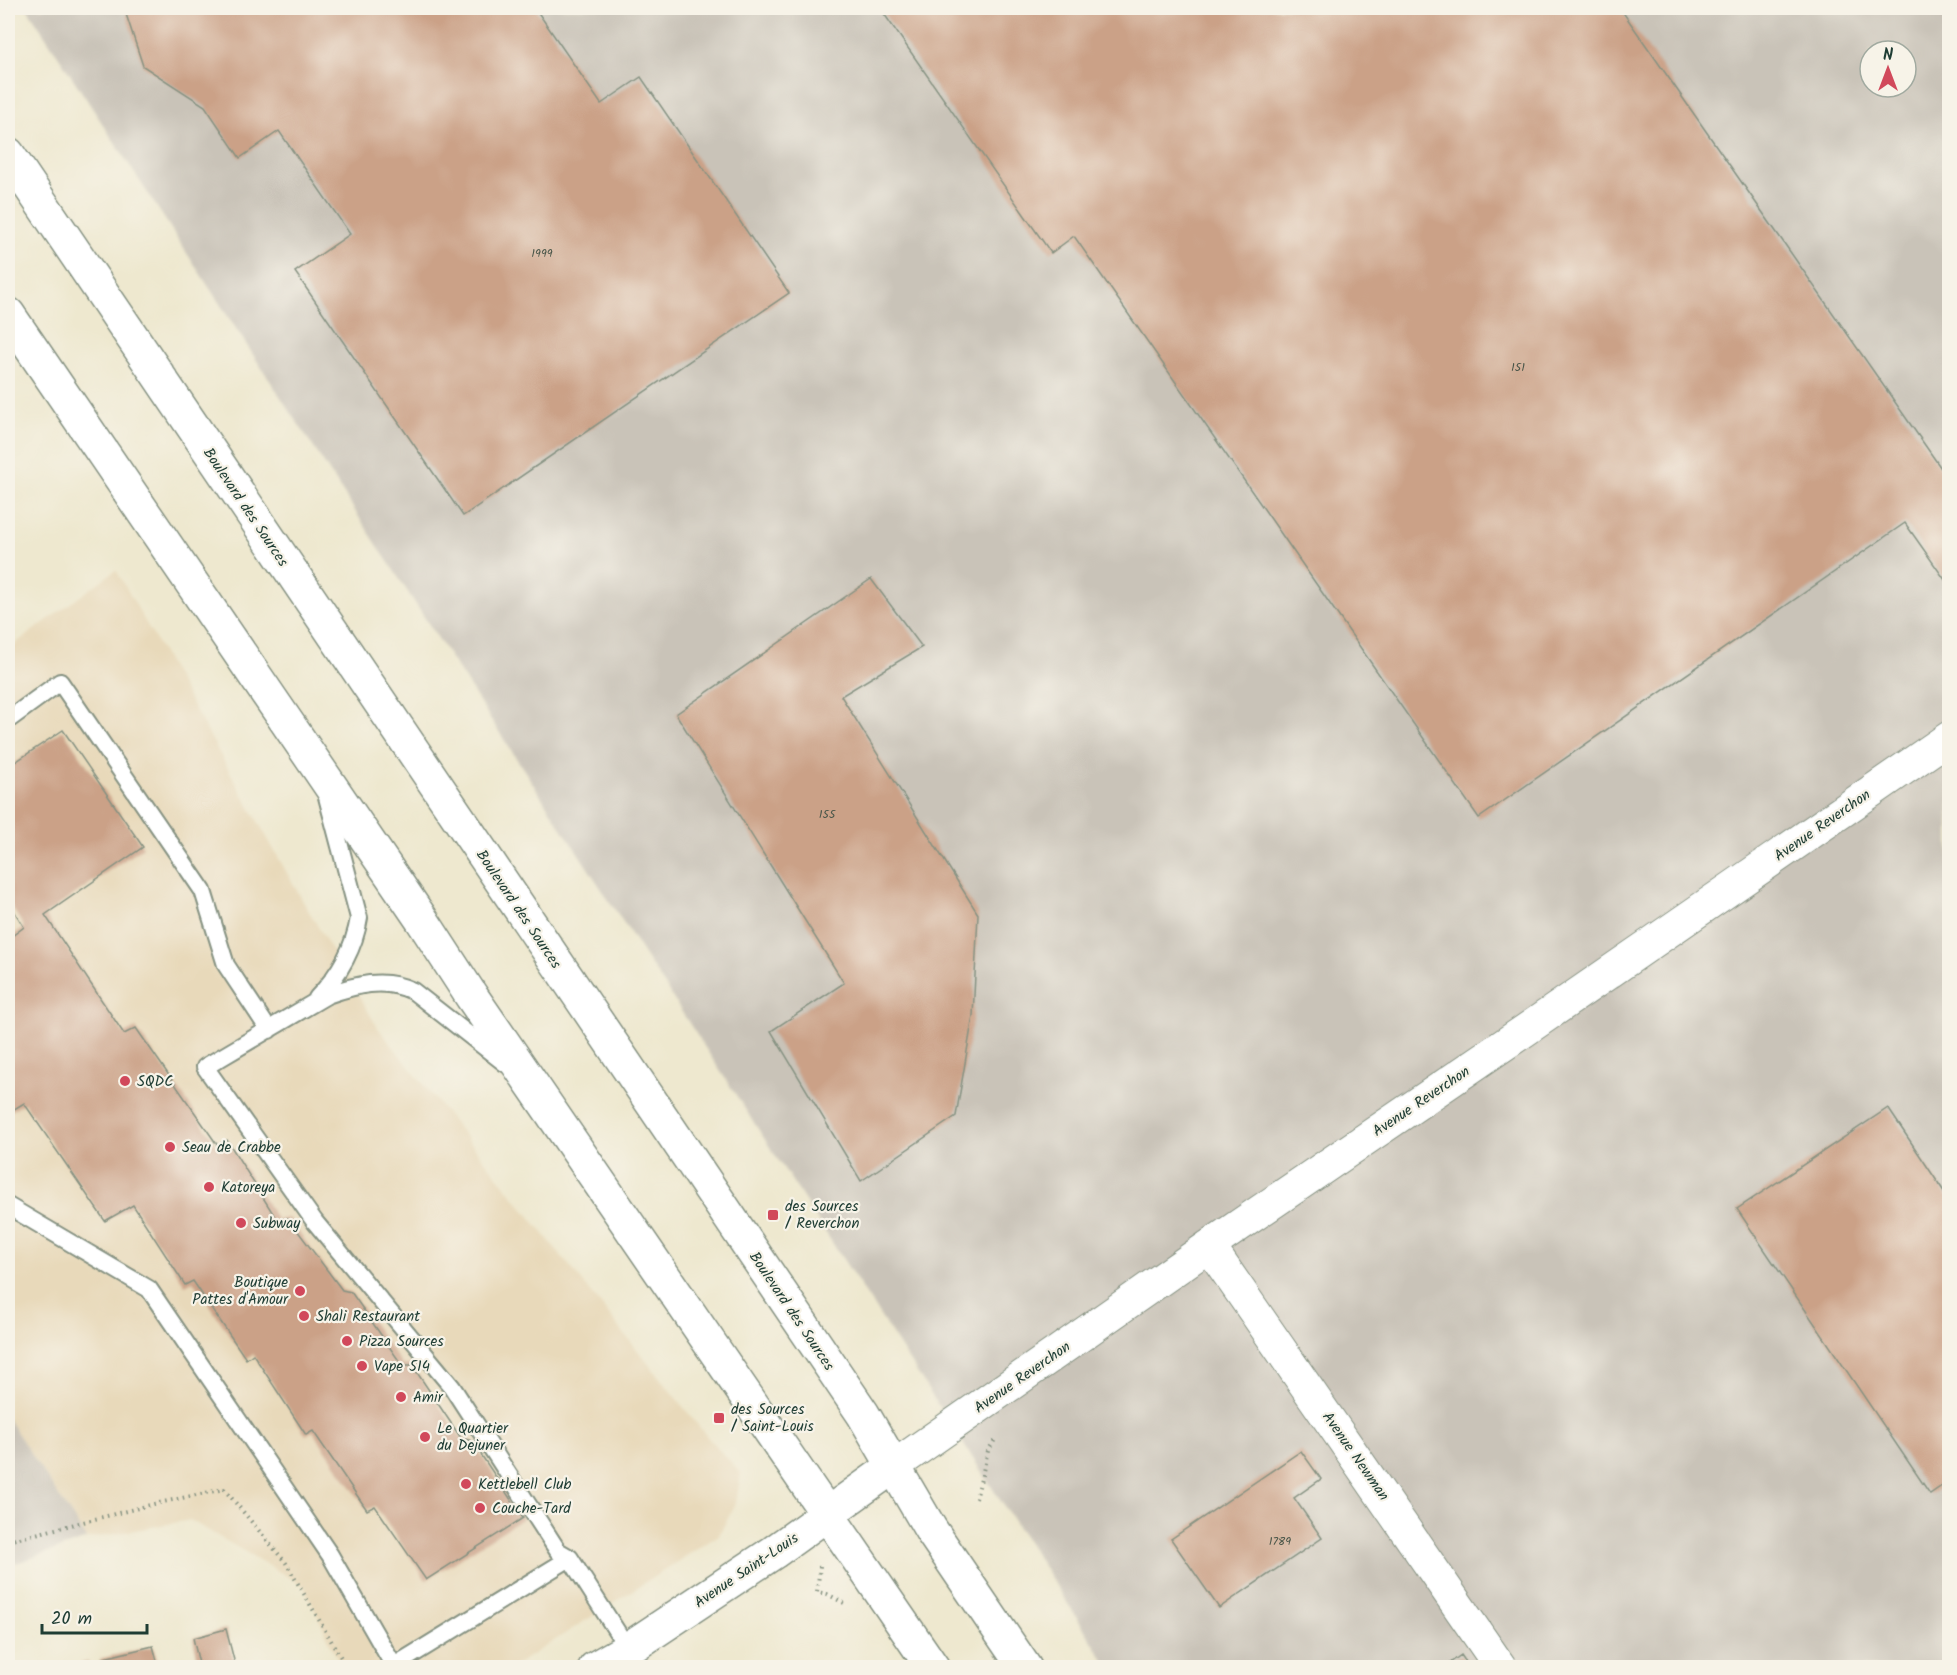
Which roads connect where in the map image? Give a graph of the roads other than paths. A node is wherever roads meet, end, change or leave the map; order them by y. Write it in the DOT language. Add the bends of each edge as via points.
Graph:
graph roads {
  1 [pos="8,154"];
  2 [pos="8,314"];
  3 [pos="8,720"];
  4 [pos="1950,737"];
  5 [pos="320,770"];
  6 [pos="312,1003"];
  7 [pos="269,1030"];
  8 [pos="531,1083"];
  9 [pos="8,1206"];
  10 [pos="1209,1246"];
  11 [pos="894,1466"];
  12 [pos="827,1515"];
  13 [pos="570,1558"];
  14 [pos="628,1649"];
  15 [pos="395,1667"];
  16 [pos="595,1668"];
  17 [pos="933,1668"];
  18 [pos="1025,1668"];
  19 [pos="1501,1668"];
  1 -- 11 [label="main road, Boulevard des Sources" via="863,1414"];
  2 -- 5 [label="main road"];
  3 -- 7 [label="lane" via="60,682 203,891 226,965"];
  4 -- 10 [label="street, Avenue Reverchon"];
  5 -- 6 [label="lane" via="359,918 344,964"];
  5 -- 8 [label="main road"];
  6 -- 7 [label="lane"];
  6 -- 8 [label="lane" via="346,988 388,983 402,986"];
  7 -- 13 [label="lane" via="205,1067 315,1222 452,1387 558,1551"];
  8 -- 12 [label="main road"];
  9 -- 15 [label="lane" via="149,1289 330,1555"];
  10 -- 11 [label="street, Avenue Reverchon"];
  10 -- 19 [label="street, Avenue Newman"];
  11 -- 12 [label="main road, Avenue Saint-Louis"];
  11 -- 18 [label="main road, Boulevard des Sources" via="931,1530"];
  12 -- 14 [label="main road, Avenue Saint-Louis"];
  12 -- 17 [label="main road"];
  13 -- 14 [label="lane"];
  13 -- 15 [label="lane"];
  14 -- 16 [label="main road, Avenue Saint-Louis"];
}
